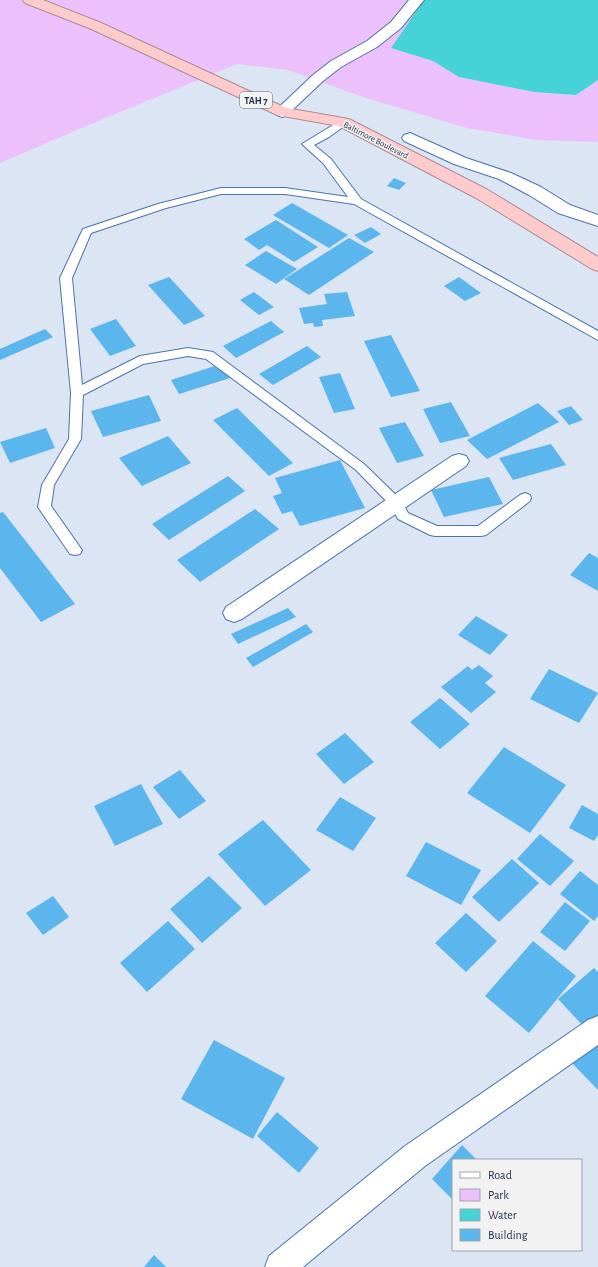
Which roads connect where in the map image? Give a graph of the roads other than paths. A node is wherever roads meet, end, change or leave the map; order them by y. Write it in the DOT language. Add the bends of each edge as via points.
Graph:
graph roads {
  1 [pos="30,0"];
  2 [pos="416,0"];
  3 [pos="282,112"];
  4 [pos="343,122"];
  5 [pos="410,138"];
  6 [pos="357,201"];
  7 [pos="598,221"];
  8 [pos="598,265"];
  9 [pos="598,336"];
  10 [pos="77,393"];
  11 [pos="459,461"];
  12 [pos="525,498"];
  13 [pos="396,504"];
  14 [pos="75,550"];
  15 [pos="234,613"];
  16 [pos="598,1030"];
  17 [pos="280,1267"];
  1 -- 3 [label="highway, Baltimore Boulevard / TAH 7" via="94,25"];
  2 -- 3 [label="street" via="396,25 372,44 336,64"];
  3 -- 4 [label="highway, Baltimore Boulevard / TAH 7"];
  4 -- 6 [label="lane" via="335,130 307,144 327,161"];
  4 -- 8 [label="highway, Baltimore Boulevard / TAH 7" via="482,194"];
  5 -- 7 [label="street" via="460,161 505,176 564,209"];
  6 -- 9 [label="lane"];
  6 -- 10 [label="lane" via="285,191 221,191 162,206 87,231 66,278"];
  10 -- 13 [label="lane" via="140,360 188,352 209,355 360,467"];
  10 -- 14 [label="lane" via="75,439 48,485 44,507"];
  11 -- 13 [label="street"];
  12 -- 13 [label="lane" via="481,531 435,531 403,516"];
  13 -- 15 [label="street"];
  16 -- 17 [label="street" via="414,1156"];
}
